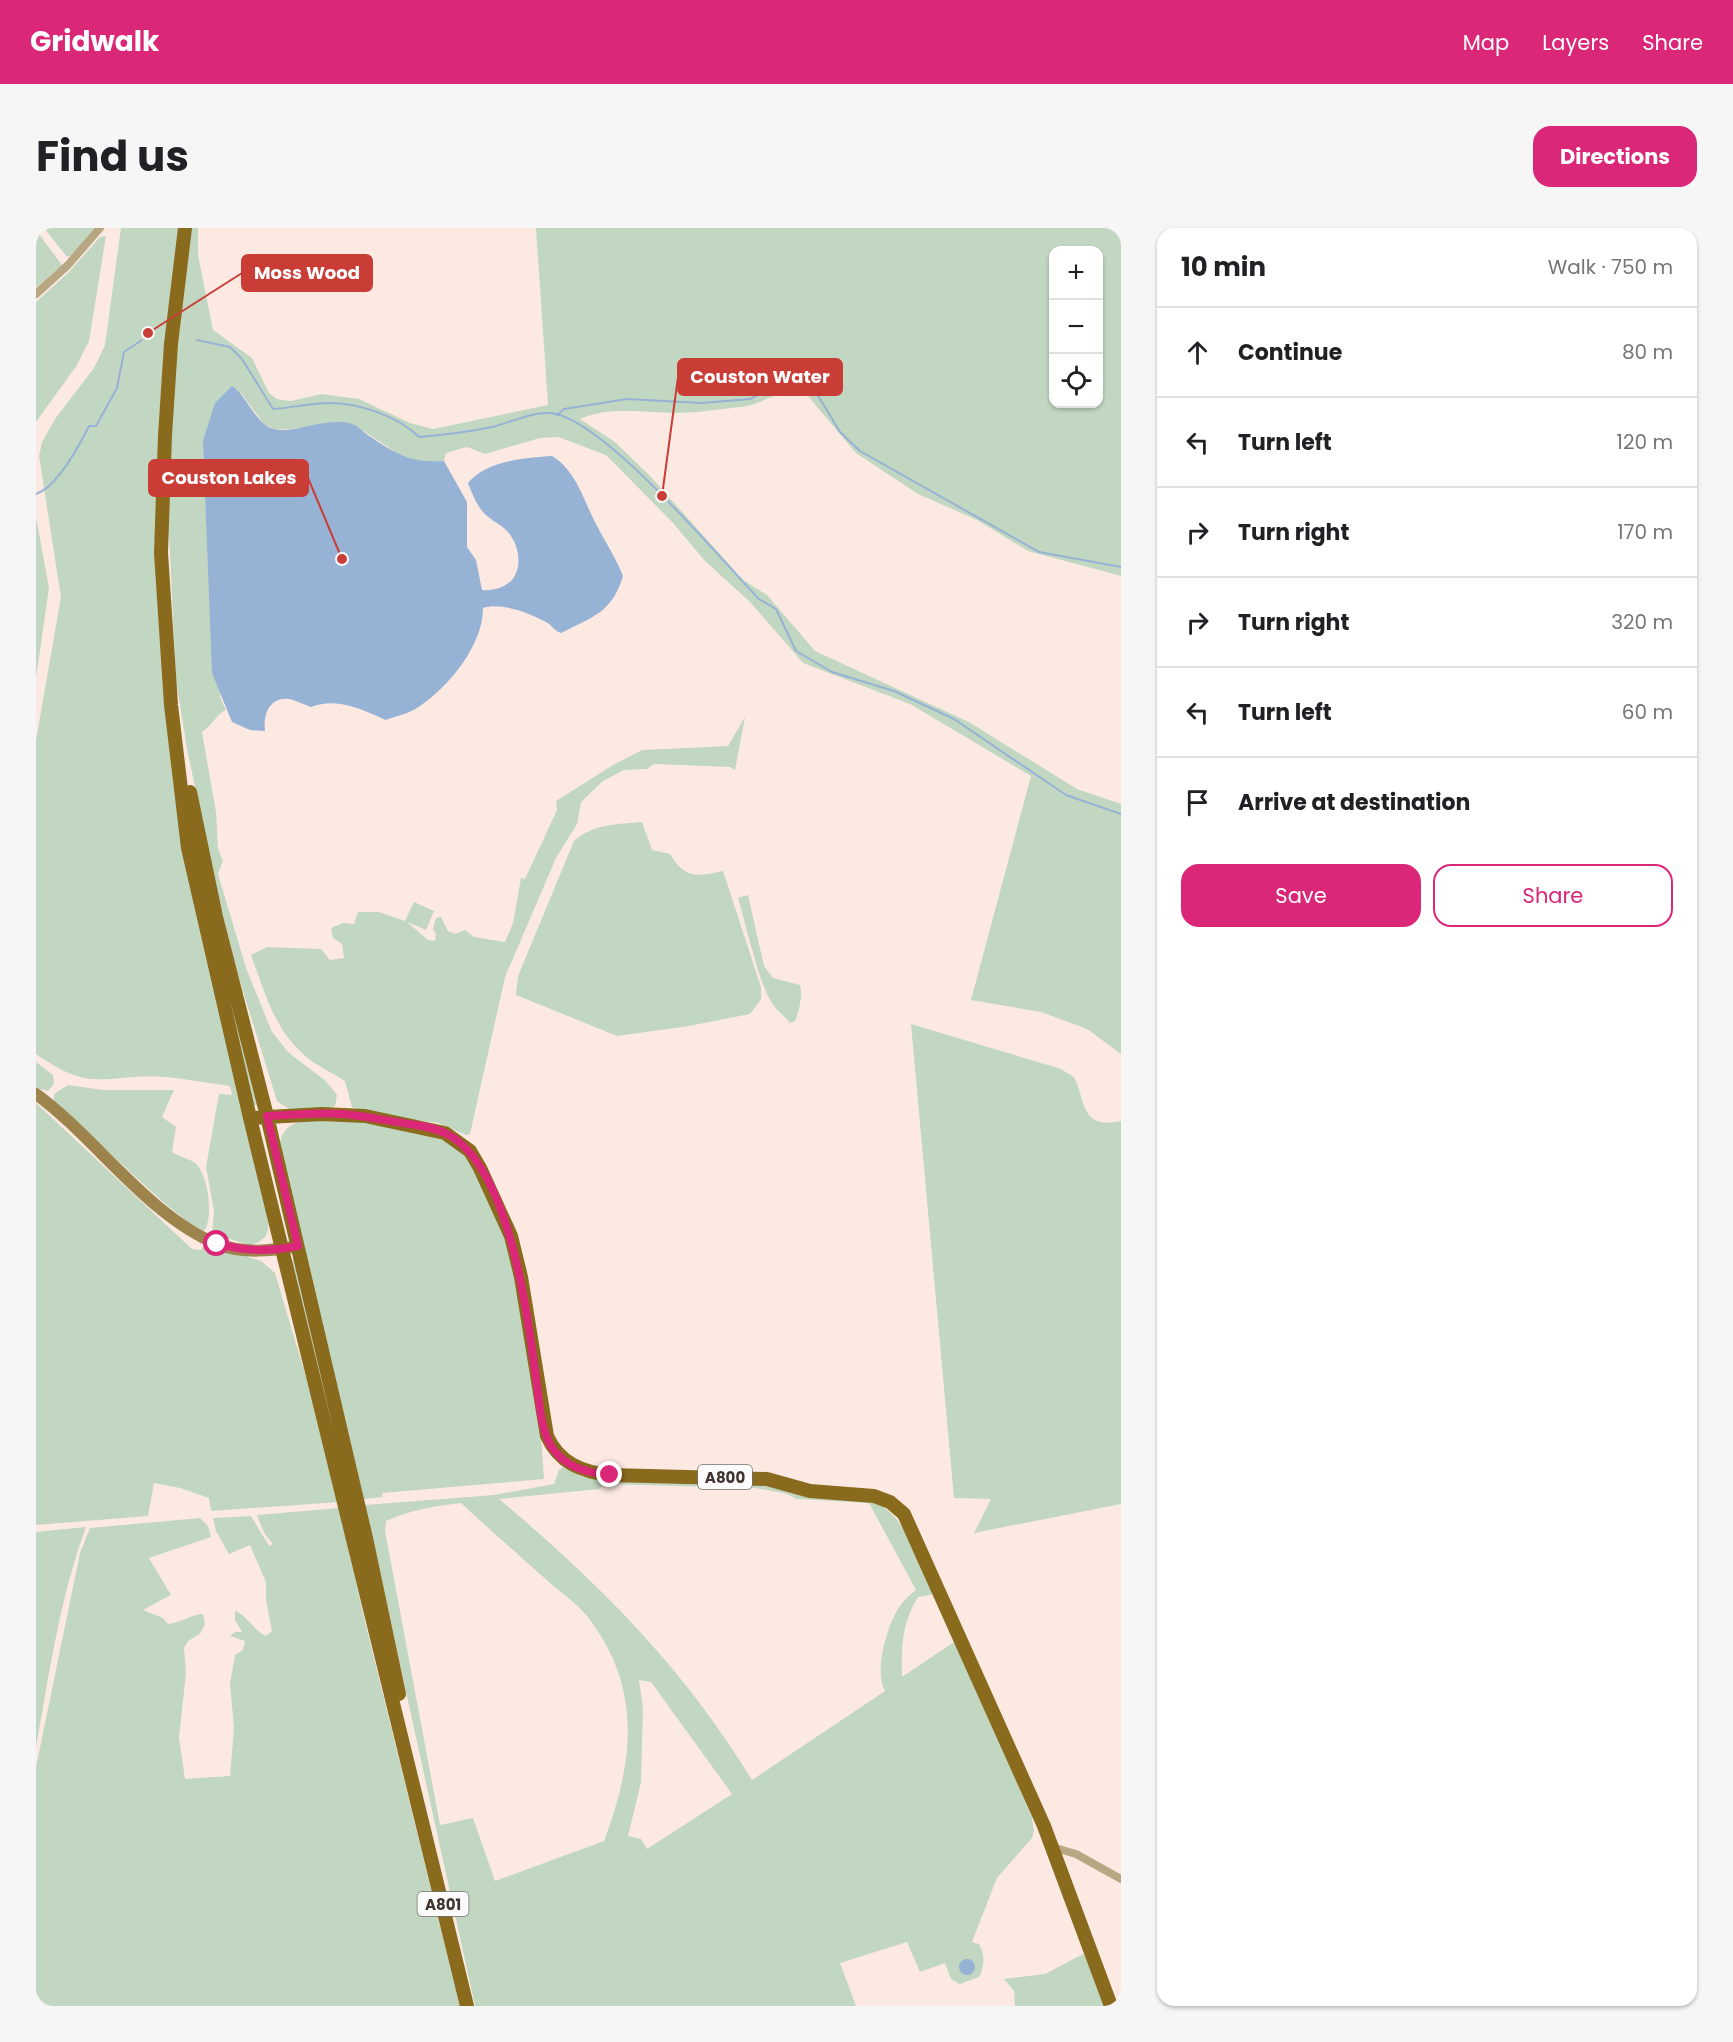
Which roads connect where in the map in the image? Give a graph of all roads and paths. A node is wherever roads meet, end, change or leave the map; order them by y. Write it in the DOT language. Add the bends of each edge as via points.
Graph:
graph roads {
  1 [pos="100,228"];
  2 [pos="184,228"];
  3 [pos="36,294"];
  4 [pos="171,705"];
  5 [pos="237,998"];
  6 [pos="36,1094"];
  7 [pos="289,1115"];
  8 [pos="267,1116"];
  9 [pos="250,1118"];
  10 [pos="298,1246"];
  11 [pos="282,1249"];
  12 [pos="419,1803"];
  13 [pos="1052,1847"];
  14 [pos="1121,1879"];
  15 [pos="467,2006"];
  16 [pos="1111,2006"];
  1 -- 3 [label="street"];
  2 -- 4 [label="main road, A801" via="171,344 161,553"];
  4 -- 5 [label="main road, A801"];
  4 -- 9 [label="main road, A801" via="188,848"];
  5 -- 7 [label="main road" via="243,1006 266,1090 276,1106"];
  5 -- 8 [label="main road, A801"];
  6 -- 11 [label="main road" via="183,1225 226,1246 268,1252"];
  7 -- 8 [label="main road, A800"];
  7 -- 13 [label="main road, A800" via="343,1114 420,1126 445,1132 470,1152 511,1236 547,1436 552,1447 575,1468 610,1475 768,1479 810,1491 874,1496 890,1502 904,1514"];
  8 -- 9 [label="main road, A800"];
  8 -- 10 [label="main road, A801"];
  9 -- 11 [label="main road, A801"];
  10 -- 11 [label="main road"];
  10 -- 12 [label="main road, A801" via="387,1636"];
  11 -- 12 [label="main road, A801"];
  12 -- 15 [label="main road, A801"];
  13 -- 14 [label="street" via="1076,1854"];
  13 -- 16 [label="main road, A800"];
}
